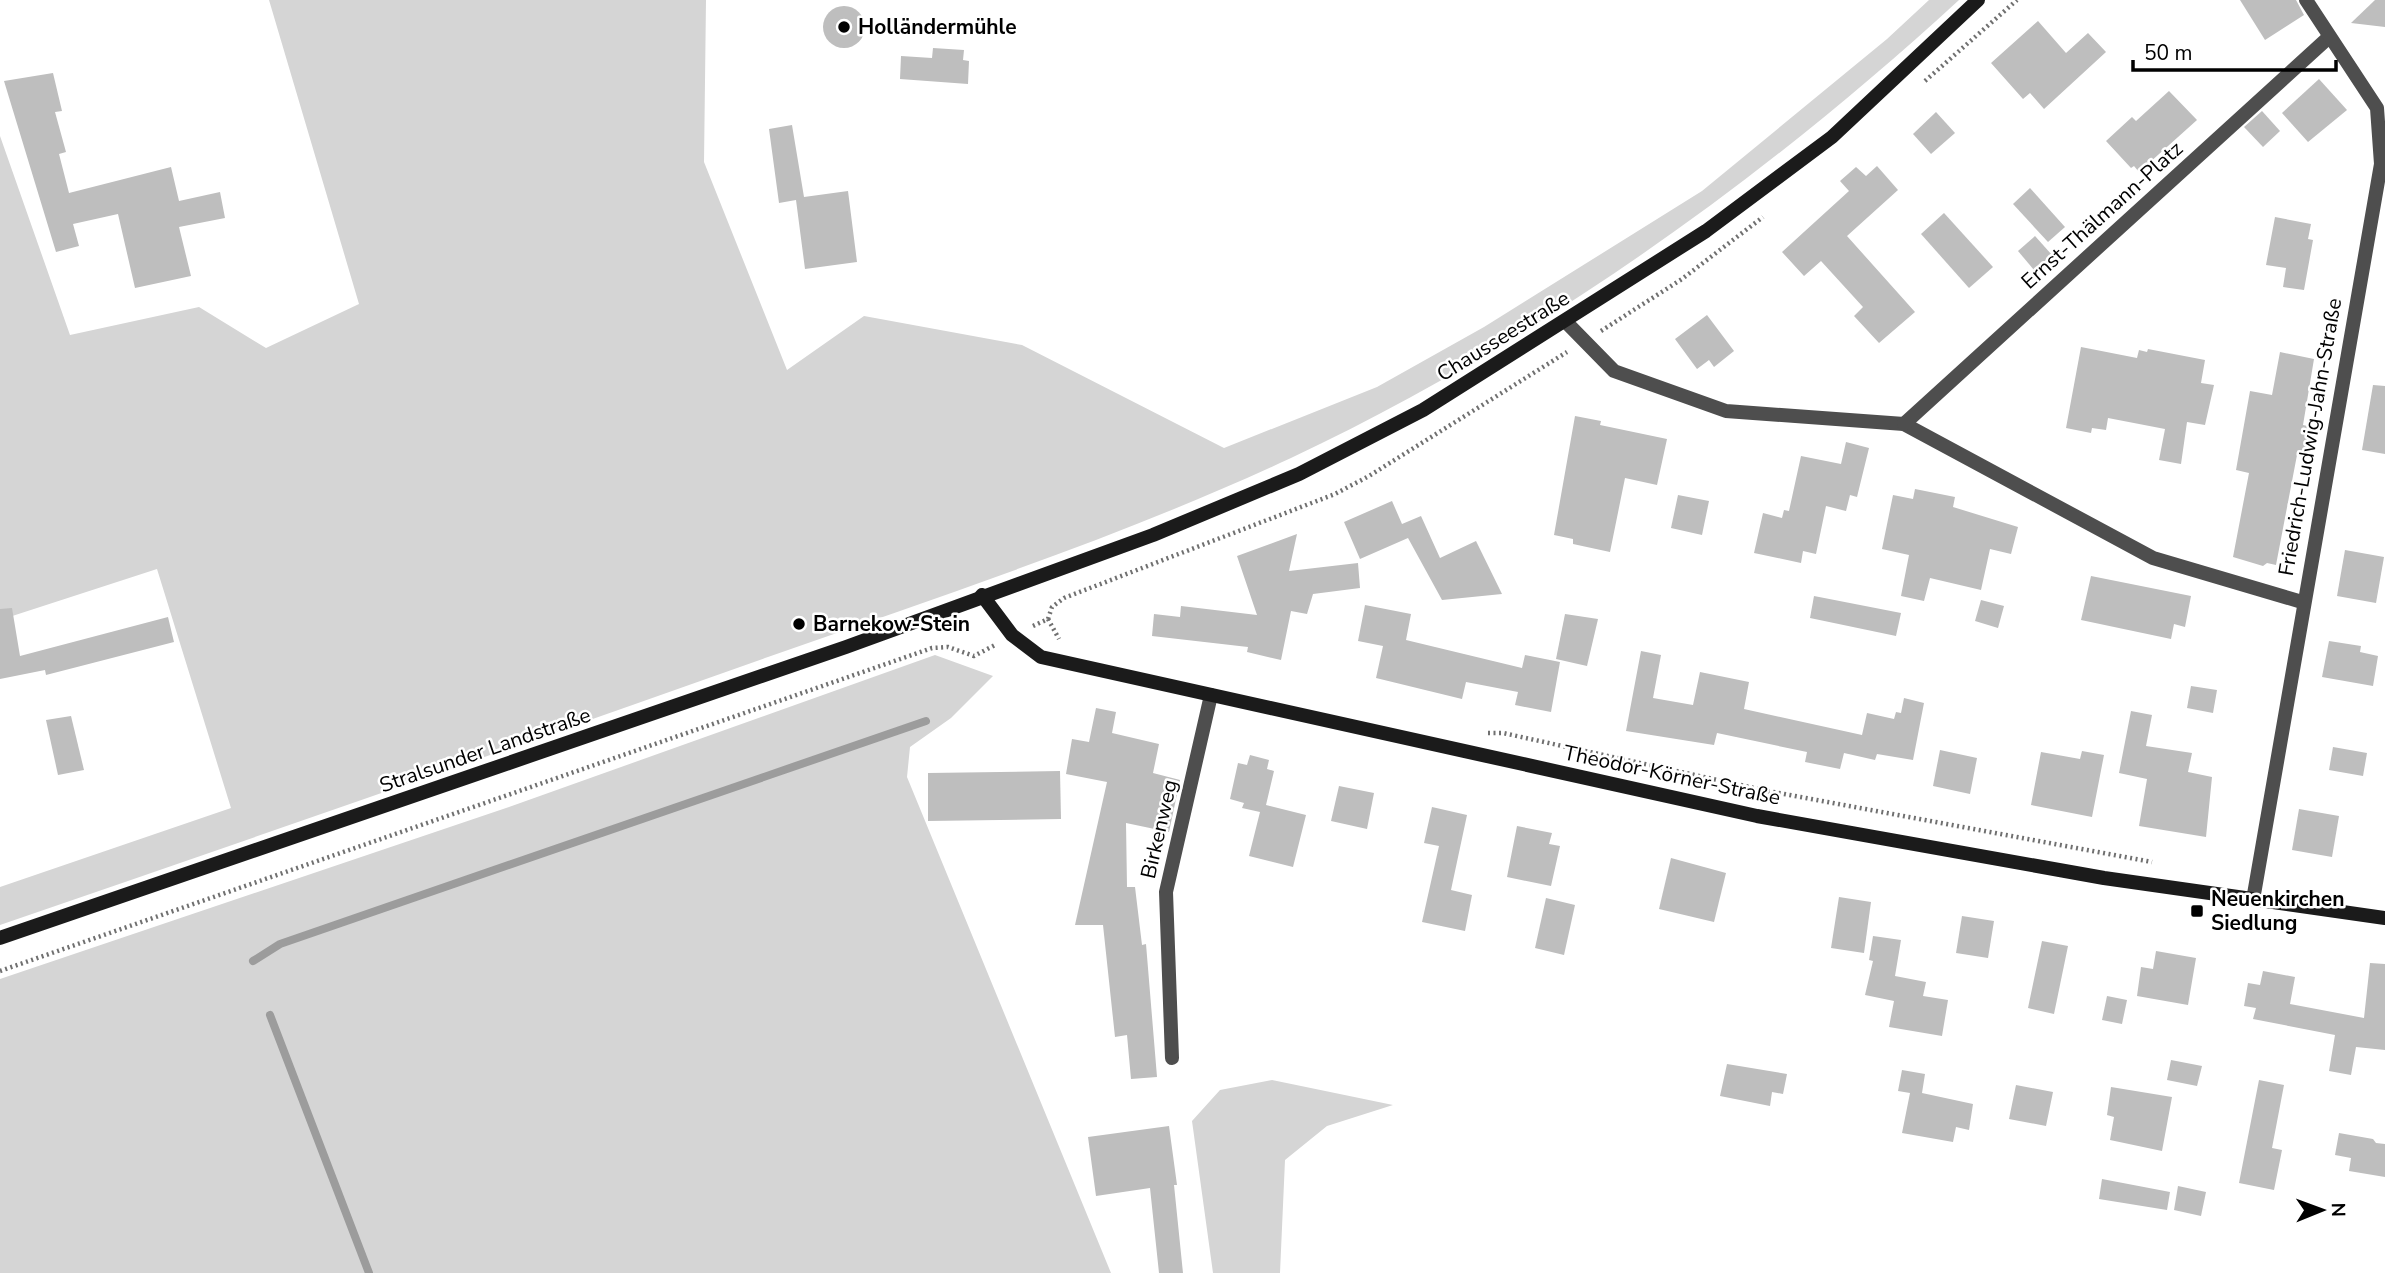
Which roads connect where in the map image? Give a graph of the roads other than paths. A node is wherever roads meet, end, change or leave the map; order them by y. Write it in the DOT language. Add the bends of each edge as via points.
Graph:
graph roads {
  1 [pos="1979,0"];
  2 [pos="2306,0"];
  3 [pos="2328,37"];
  4 [pos="1566,322"];
  5 [pos="1904,424"];
  6 [pos="982,595"];
  7 [pos="2302,602"];
  8 [pos="1211,695"];
  9 [pos="2253,900"];
  10 [pos="2385,918"];
  11 [pos="0,939"];
  12 [pos="1172,1058"];
  1 -- 4 [label="main road, Chausseestraße" via="1832,137 1706,231"];
  2 -- 3 [label="street, Friedrich-Ludwig-Jahn-Straße"];
  3 -- 5 [label="street, Ernst-Thälmann-Platz"];
  3 -- 7 [label="street, Friedrich-Ludwig-Jahn-Straße" via="2377,107 2381,164"];
  4 -- 5 [label="street" via="1614,371 1726,411"];
  4 -- 6 [label="main road, Chausseestraße" via="1423,410 1299,474 1153,535"];
  5 -- 7 [label="street" via="2153,558"];
  6 -- 8 [label="main road, Theodor-Körner-Straße" via="1012,635 1041,657"];
  6 -- 11 [label="main road, Stralsunder Landstraße" via="846,647"];
  7 -- 9 [label="street, Friedrich-Ludwig-Jahn-Straße"];
  8 -- 9 [label="main road, Theodor-Körner-Straße" via="1758,816"];
  8 -- 12 [label="street, Birkenweg" via="1166,892"];
  9 -- 10 [label="main road, Theodor-Körner-Straße"];
}
